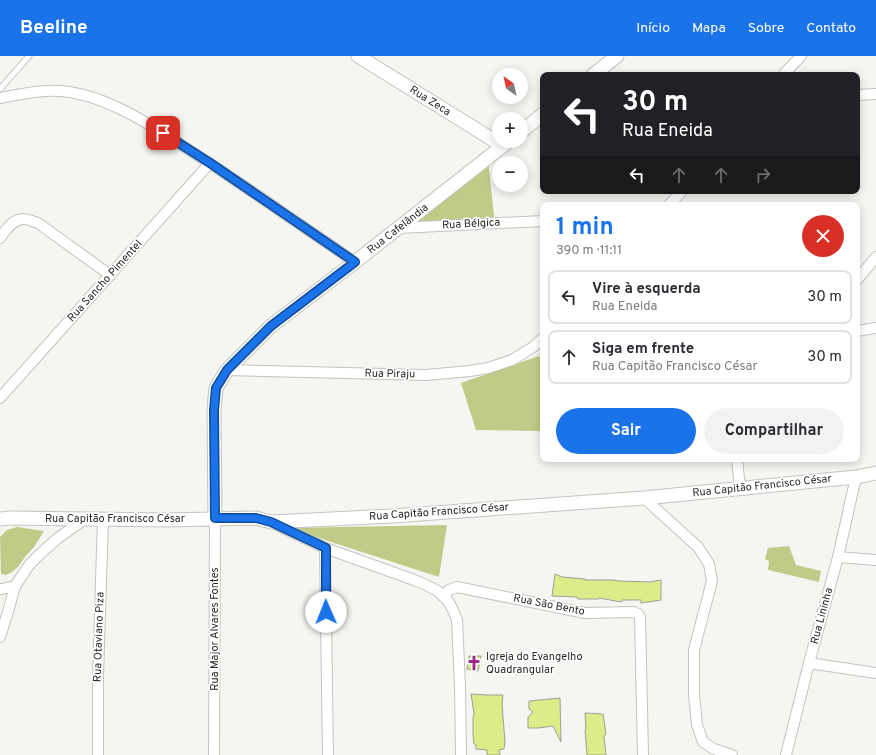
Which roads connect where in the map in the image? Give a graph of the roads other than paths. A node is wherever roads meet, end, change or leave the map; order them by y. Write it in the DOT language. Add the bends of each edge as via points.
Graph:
graph roads {
  1 [pos="29,56"];
  2 [pos="358,56"];
  3 [pos="617,56"];
  4 [pos="801,56"];
  5 [pos="597,72"];
  6 [pos="786,72"];
  7 [pos="0,89"];
  8 [pos="876,94"];
  9 [pos="860,95"];
  10 [pos="0,98"];
  11 [pos="540,116"];
  12 [pos="528,126"];
  13 [pos="492,135"];
  14 [pos="500,148"];
  15 [pos="210,163"];
  16 [pos="679,194"];
  17 [pos="672,202"];
  18 [pos="540,221"];
  19 [pos="400,228"];
  20 [pos="0,238"];
  21 [pos="876,257"];
  22 [pos="355,262"];
  23 [pos="110,275"];
  24 [pos="860,276"];
  25 [pos="876,328"];
  26 [pos="860,331"];
  27 [pos="540,341"];
  28 [pos="227,370"];
  29 [pos="0,398"];
  30 [pos="737,462"];
  31 [pos="876,473"];
  32 [pos="856,477"];
  33 [pos="740,488"];
  34 [pos="644,498"];
  35 [pos="215,502"];
  36 [pos="5,518"];
  37 [pos="215,518"];
  38 [pos="85,519"];
  39 [pos="103,519"];
  40 [pos="271,522"];
  41 [pos="0,526"];
  42 [pos="326,548"];
  43 [pos="838,557"];
  44 [pos="876,560"];
  45 [pos="15,586"];
  46 [pos="0,589"];
  47 [pos="443,596"];
  48 [pos="0,637"];
  49 [pos="809,663"];
  50 [pos="876,673"];
  51 [pos="98,755"];
  52 [pos="214,755"];
  53 [pos="328,755"];
  54 [pos="461,755"];
  55 [pos="643,755"];
  56 [pos="732,755"];
  57 [pos="786,755"];
  1 -- 7 [label="lane"];
  2 -- 13 [label="street, Rua Zeca"];
  3 -- 5 [label="street"];
  4 -- 6 [label="street"];
  8 -- 9 [label="street"];
  10 -- 15 [label="street" via="50,91 83,94 113,105 139,119"];
  11 -- 12 [label="street"];
  14 -- 19 [label="street, Rua Cafelândia"];
  15 -- 22 [label="street"];
  15 -- 23 [label="street, Rua Sancho Pimentel"];
  16 -- 17 [label="street"];
  18 -- 19 [label="street, Rua Bélgica"];
  19 -- 22 [label="street, Rua Cafelândia"];
  20 -- 23 [label="street" via="15,221 27,219 38,223"];
  21 -- 24 [label="street"];
  22 -- 28 [label="street, Rua Cafelândia" via="271,326"];
  23 -- 29 [label="street, Rua Sancho Pimentel"];
  25 -- 26 [label="street"];
  27 -- 28 [label="street, Rua Piraju" via="512,360 470,371 426,375"];
  28 -- 35 [label="street, Rua Cafelândia" via="216,388 214,410"];
  30 -- 33 [label="street"];
  31 -- 32 [label="street, Rua Capitão Francisco César"];
  32 -- 33 [label="street, Rua Capitão Francisco César"];
  32 -- 43 [label="street, Rua Lininha"];
  33 -- 34 [label="street, Rua Capitão Francisco César"];
  34 -- 40 [label="street, Rua Capitão Francisco César"];
  34 -- 56 [label="street" via="698,547 709,564 712,581 694,650 697,725 703,742"];
  35 -- 37 [label="street, Rua Major Alvares Fontes"];
  36 -- 38 [label="street, Rua Capitão Francisco César"];
  36 -- 41 [label="street"];
  37 -- 39 [label="street, Rua Capitão Francisco César"];
  37 -- 40 [label="street, Rua Capitão Francisco César" via="256,518"];
  37 -- 52 [label="street, Rua Major Alvares Fontes"];
  38 -- 39 [label="street, Rua Capitão Francisco César"];
  38 -- 45 [label="street" via="39,555"];
  39 -- 51 [label="street, Rua Otaviano Piza"];
  40 -- 42 [label="street"];
  42 -- 47 [label="street" via="412,579"];
  42 -- 53 [label="street"];
  43 -- 44 [label="street"];
  43 -- 49 [label="street, Rua Lininha"];
  45 -- 46 [label="street"];
  45 -- 48 [label="street"];
  47 -- 54 [label="street" via="454,610 457,620"];
  47 -- 55 [label="street, Rua São Bento" via="457,587 585,613 638,614"];
  49 -- 50 [label="street"];
  49 -- 57 [label="street, Rua Lininha"];
}
